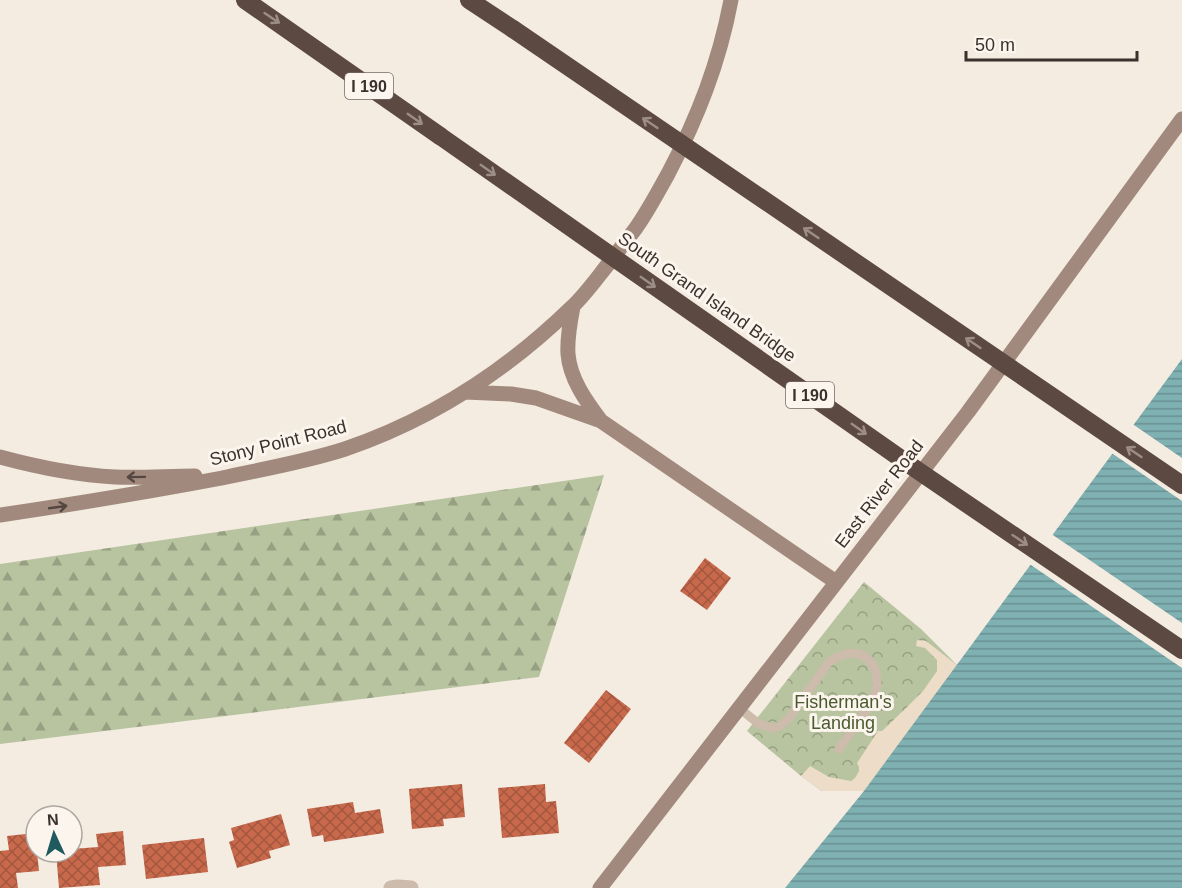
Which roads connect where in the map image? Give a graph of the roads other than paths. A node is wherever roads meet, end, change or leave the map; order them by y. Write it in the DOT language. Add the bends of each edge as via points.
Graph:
graph roads {
  1 [pos="245,0"];
  2 [pos="469,0"];
  3 [pos="731,0"];
  4 [pos="1182,118"];
  5 [pos="573,307"];
  6 [pos="465,392"];
  7 [pos="601,421"];
  8 [pos="0,457"];
  9 [pos="237,475"];
  10 [pos="1182,485"];
  11 [pos="0,515"];
  12 [pos="836,582"];
  13 [pos="1182,650"];
  14 [pos="739,708"];
  15 [pos="839,749"];
  16 [pos="391,888"];
  17 [pos="411,888"];
  18 [pos="600,888"];
  1 -- 13 [label="highway, South Grand Island Bridge / I 190, one-way, bridge" via="920,472"];
  10 -- 2 [label="highway, one-way, bridge"];
  3 -- 5 [label="main road, Stony Point Road" via="705,95 687,137 637,227"];
  4 -- 12 [label="main road, East River Road" via="968,412"];
  5 -- 6 [label="main road, Stony Point Road"];
  5 -- 7 [label="main road" via="570,366 585,399"];
  6 -- 7 [label="main road" via="536,398"];
  6 -- 9 [label="main road, Stony Point Road" via="421,417 345,449"];
  7 -- 12 [label="main road"];
  9 -- 8 [label="main road, one-way" via="115,477"];
  11 -- 9 [label="main road, Stony Point Road, one-way"];
  12 -- 14 [label="main road, East River Road"];
  14 -- 15 [label="lane" via="759,724 773,729 780,726 829,662 848,654 861,654 875,669 877,688"];
  14 -- 18 [label="main road, East River Road"];
  16 -- 17 [label="street"];
}
